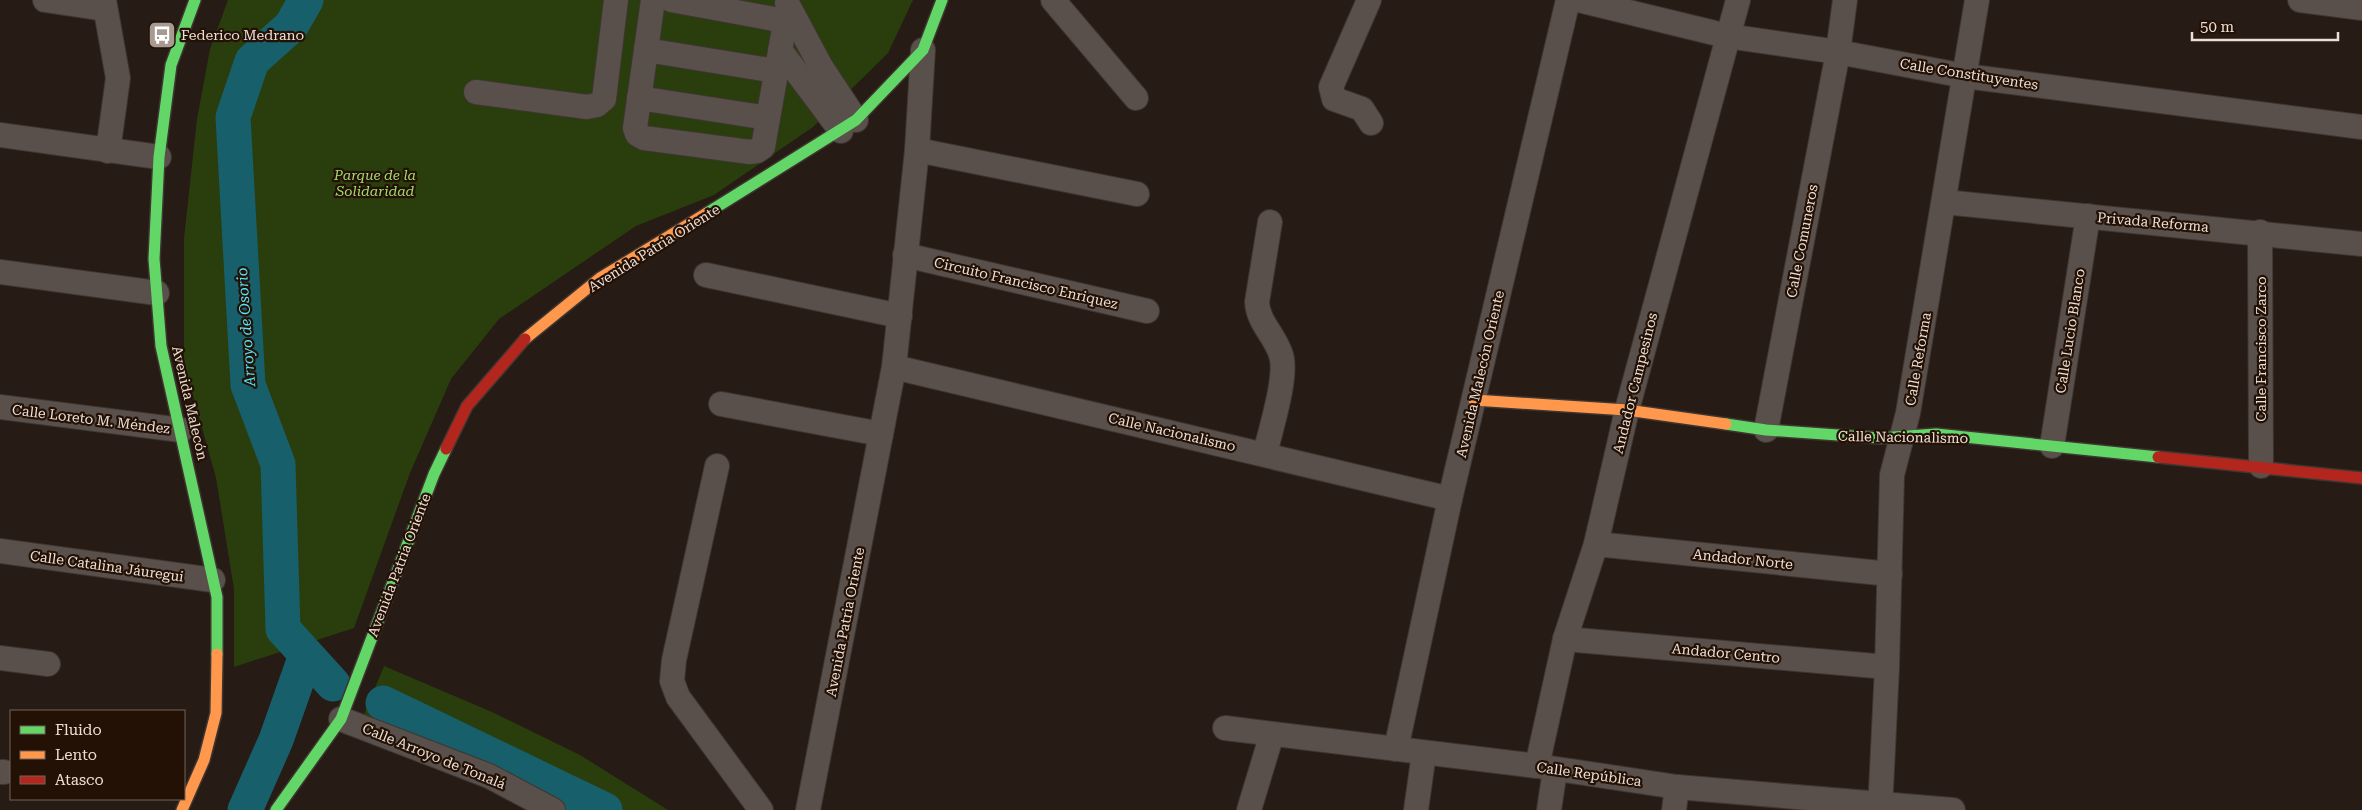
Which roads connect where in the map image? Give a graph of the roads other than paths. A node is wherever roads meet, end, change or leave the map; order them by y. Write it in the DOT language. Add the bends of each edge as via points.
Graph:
graph roads {
  1 [pos="45,0"];
  2 [pos="194,0"];
  3 [pos="616,0"];
  4 [pos="653,0"];
  5 [pos="671,0"];
  6 [pos="942,0"];
  7 [pos="1053,0"];
  8 [pos="1369,0"];
  9 [pos="1568,0"];
  10 [pos="1579,0"];
  11 [pos="1738,0"];
  12 [pos="1845,0"];
  13 [pos="1976,0"];
  14 [pos="2300,0"];
  15 [pos="104,5"];
  16 [pos="2362,8"];
  17 [pos="786,9"];
  18 [pos="1727,36"];
  19 [pos="646,50"];
  20 [pos="923,50"];
  21 [pos="1838,52"];
  22 [pos="778,60"];
  23 [pos="820,65"];
  24 [pos="1965,76"];
  25 [pos="804,81"];
  26 [pos="476,92"];
  27 [pos="639,98"];
  28 [pos="1136,98"];
  29 [pos="768,118"];
  30 [pos="1371,123"];
  31 [pos="848,126"];
  32 [pos="2362,127"];
  33 [pos="0,135"];
  34 [pos="917,150"];
  35 [pos="108,151"];
  36 [pos="158,157"];
  37 [pos="1137,194"];
  38 [pos="1944,202"];
  39 [pos="2088,216"];
  40 [pos="1270,222"];
  41 [pos="2260,232"];
  42 [pos="2362,244"];
  43 [pos="905,255"];
  44 [pos="0,272"];
  45 [pos="706,275"];
  46 [pos="157,293"];
  47 [pos="1147,311"];
  48 [pos="900,316"];
  49 [pos="894,367"];
  50 [pos="1474,400"];
  51 [pos="721,404"];
  52 [pos="0,408"];
  53 [pos="1626,410"];
  54 [pos="181,430"];
  55 [pos="1766,430"];
  56 [pos="881,434"];
  57 [pos="1902,437"];
  58 [pos="2052,446"];
  59 [pos="1265,454"];
  60 [pos="717,466"];
  61 [pos="2261,466"];
  62 [pos="2362,478"];
  63 [pos="1450,499"];
  64 [pos="1596,544"];
  65 [pos="0,551"];
  66 [pos="1890,574"];
  67 [pos="213,580"];
  68 [pos="1565,639"];
  69 [pos="0,658"];
  70 [pos="48,664"];
  71 [pos="1887,667"];
  72 [pos="341,719"];
  73 [pos="1225,728"];
  74 [pos="1272,734"];
  75 [pos="1396,749"];
  76 [pos="1424,753"];
  77 [pos="1546,768"];
  78 [pos="1677,787"];
  79 [pos="1880,807"];
  80 [pos="182,810"];
  81 [pos="276,810"];
  82 [pos="552,810"];
  83 [pos="761,810"];
  84 [pos="808,810"];
  85 [pos="1249,810"];
  86 [pos="1416,810"];
  87 [pos="1549,810"];
  88 [pos="1674,810"];
  89 [pos="1953,810"];
  1 -- 15 [label="street"];
  2 -- 36 [label="street, Avenida Malecón" via="171,65"];
  3 -- 26 [label="street" via="604,99 597,105 588,107"];
  4 -- 19 [label="street"];
  5 -- 17 [label="street"];
  6 -- 20 [label="street, Avenida Patria Oriente"];
  7 -- 28 [label="street"];
  8 -- 30 [label="street" via="1331,86 1331,93 1334,100 1362,110"];
  9 -- 50 [label="street, Avenida Malecón Oriente"];
  10 -- 18 [label="street, Calle Constituyentes"];
  11 -- 18 [label="street, Andador Campesinos"];
  12 -- 21 [label="street, Calle Comuneros"];
  13 -- 24 [label="street, Calle Reforma"];
  14 -- 16 [label="street"];
  15 -- 35 [label="street" via="118,78"];
  17 -- 22 [label="street"];
  17 -- 23 [label="street"];
  18 -- 21 [label="street, Calle Constituyentes"];
  18 -- 53 [label="street, Andador Campesinos"];
  19 -- 22 [label="street"];
  19 -- 27 [label="street"];
  20 -- 31 [label="street, Avenida Patria Oriente"];
  20 -- 34 [label="street, Avenida Patria Oriente"];
  21 -- 24 [label="street, Calle Constituyentes"];
  21 -- 55 [label="street, Calle Comuneros"];
  22 -- 25 [label="street"];
  22 -- 29 [label="street"];
  23 -- 25 [label="street"];
  23 -- 31 [label="street"];
  24 -- 32 [label="street, Calle Constituyentes"];
  24 -- 38 [label="street, Calle Reforma"];
  25 -- 31 [label="street"];
  27 -- 29 [label="street"];
  27 -- 29 [label="street" via="635,128 637,134 644,138 750,152 763,147"];
  31 -- 72 [label="street, Avenida Patria Oriente" via="600,278 513,351 467,406 434,474"];
  33 -- 35 [label="street"];
  34 -- 37 [label="street"];
  34 -- 43 [label="street, Avenida Patria Oriente"];
  35 -- 36 [label="street"];
  36 -- 46 [label="street, Avenida Malecón" via="154,259"];
  38 -- 39 [label="street, Privada Reforma"];
  38 -- 57 [label="street, Calle Reforma"];
  39 -- 41 [label="street, Privada Reforma"];
  39 -- 58 [label="street, Calle Lucio Blanco"];
  40 -- 59 [label="street" via="1257,313 1281,355 1282,363"];
  41 -- 42 [label="street, Privada Reforma"];
  41 -- 61 [label="street, Calle Francisco Zarco"];
  43 -- 47 [label="street, Circuito Francisco Enriquez"];
  43 -- 48 [label="street, Avenida Patria Oriente"];
  44 -- 46 [label="street"];
  45 -- 48 [label="street"];
  46 -- 54 [label="street, Avenida Malecón" via="161,346"];
  48 -- 49 [label="street, Avenida Patria Oriente"];
  49 -- 56 [label="street, Avenida Patria Oriente"];
  49 -- 59 [label="street, Calle Nacionalismo"];
  50 -- 53 [label="street, Calle Nacionalismo"];
  50 -- 63 [label="street, Avenida Malecón Oriente"];
  51 -- 56 [label="street"];
  52 -- 54 [label="street, Calle Loreto M. Méndez"];
  53 -- 55 [label="street, Calle Nacionalismo"];
  53 -- 64 [label="street, Andador Campesinos"];
  54 -- 67 [label="street, Avenida Malecón"];
  55 -- 57 [label="street, Calle Nacionalismo"];
  56 -- 84 [label="street, Avenida Patria Oriente"];
  57 -- 58 [label="street, Calle Nacionalismo" via="1936,434"];
  57 -- 66 [label="street, Calle Reforma" via="1892,475"];
  58 -- 61 [label="street, Calle Nacionalismo"];
  59 -- 63 [label="street, Calle Nacionalismo"];
  60 -- 83 [label="street" via="674,660 672,682 678,697"];
  61 -- 62 [label="street, Calle Nacionalismo"];
  63 -- 75 [label="street, Avenida Malecón Oriente"];
  64 -- 66 [label="street, Andador Norte"];
  64 -- 68 [label="street, Andador Campesinos"];
  65 -- 67 [label="street, Calle Catalina Jáuregui"];
  66 -- 71 [label="street, Calle Reforma"];
  67 -- 80 [label="street, Avenida Malecón" via="217,597 216,713 204,760"];
  68 -- 71 [label="street, Andador Centro"];
  68 -- 77 [label="street, Andador Campesinos"];
  69 -- 70 [label="street"];
  71 -- 79 [label="street, Calle Reforma"];
  72 -- 81 [label="street, Avenida Patria Oriente"];
  72 -- 82 [label="street, Calle Arroyo de Tonalá" via="489,776"];
  73 -- 74 [label="street, Calle República"];
  74 -- 75 [label="street, Calle República"];
  74 -- 85 [label="street"];
  75 -- 76 [label="street, Calle República"];
  76 -- 77 [label="street, Calle República"];
  76 -- 86 [label="street"];
  77 -- 78 [label="street, Calle República"];
  77 -- 87 [label="street, Andador Campesinos"];
  78 -- 79 [label="street, Calle República"];
  78 -- 88 [label="street"];
  79 -- 89 [label="street, Calle República"];
}
